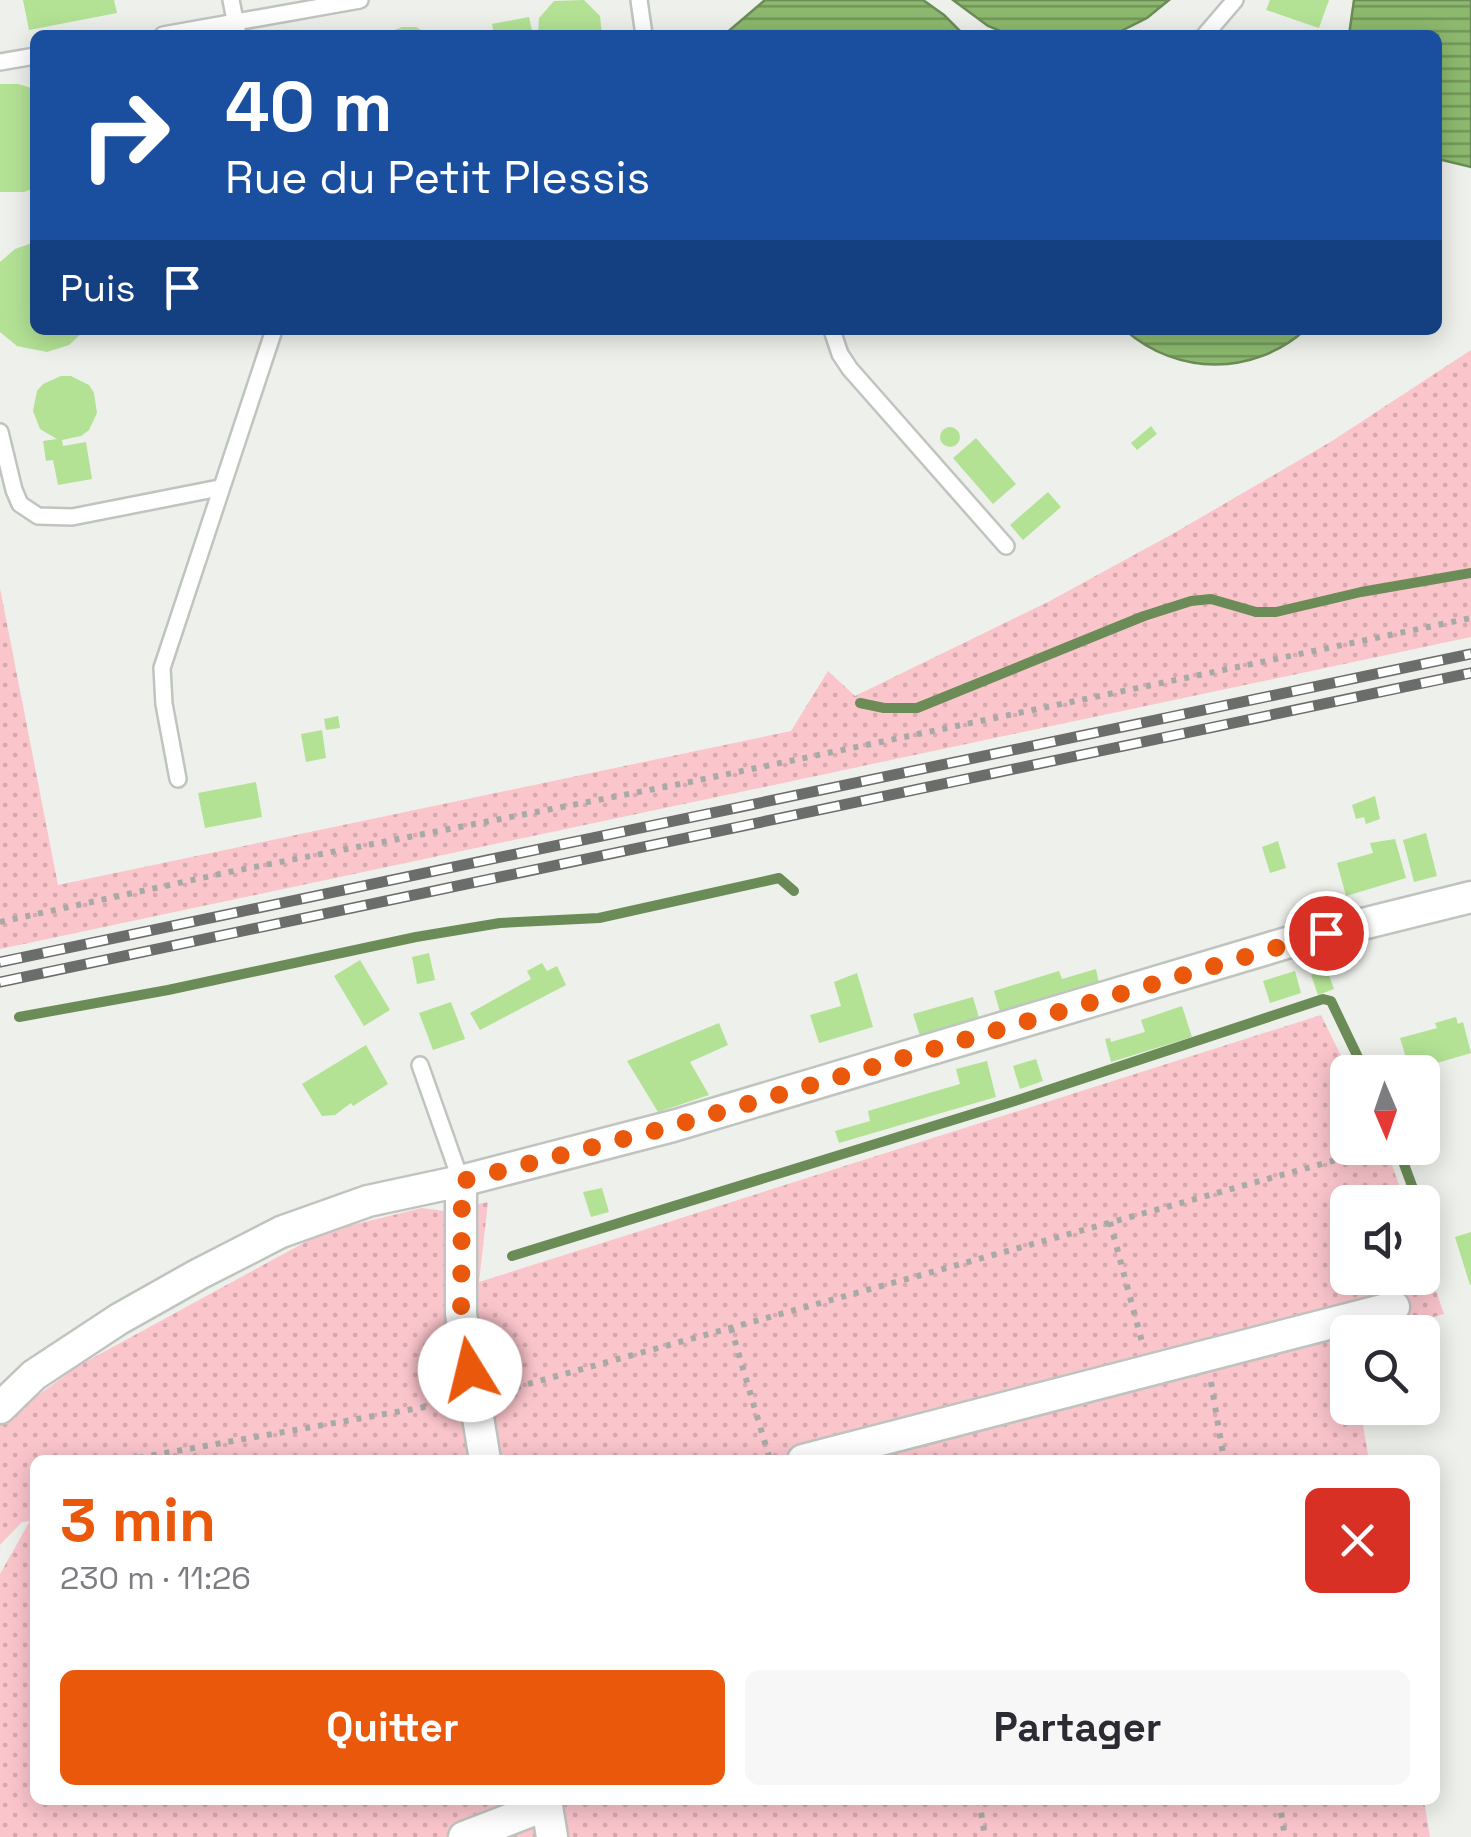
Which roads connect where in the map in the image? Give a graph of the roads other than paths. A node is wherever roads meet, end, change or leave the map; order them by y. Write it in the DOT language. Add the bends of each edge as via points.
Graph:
graph roads {
  1 [pos="231,0"];
  2 [pos="360,0"];
  3 [pos="638,0"];
  4 [pos="1235,0"];
  5 [pos="236,29"];
  6 [pos="643,30"];
  7 [pos="1209,30"];
  8 [pos="30,57"];
  9 [pos="0,62"];
  10 [pos="272,335"];
  11 [pos="834,335"];
  12 [pos="0,432"];
  13 [pos="220,488"];
  14 [pos="1006,546"];
  15 [pos="178,779"];
  16 [pos="1471,898"];
  17 [pos="420,1064"];
  18 [pos="462,1181"];
  19 [pos="1394,1307"];
  20 [pos="0,1408"];
  21 [pos="484,1455"];
  22 [pos="822,1455"];
  23 [pos="539,1805"];
  24 [pos="547,1805"];
  25 [pos="464,1837"];
  26 [pos="552,1837"];
  1 -- 5 [label="lane"];
  2 -- 5 [label="lane"];
  3 -- 6 [label="lane"];
  4 -- 7 [label="lane"];
  8 -- 9 [label="lane"];
  10 -- 13 [label="lane"];
  11 -- 14 [label="lane" via="850,369"];
  12 -- 13 [label="lane" via="20,504 38,516 72,517"];
  13 -- 15 [label="lane" via="162,668"];
  16 -- 18 [label="street" via="1290,942 673,1126"];
  17 -- 18 [label="lane"];
  18 -- 20 [label="street" via="368,1200 281,1232 118,1319 34,1374"];
  18 -- 21 [label="street" via="461,1314"];
  19 -- 22 [label="street"];
  23 -- 25 [label="street"];
  24 -- 26 [label="street"];
}
